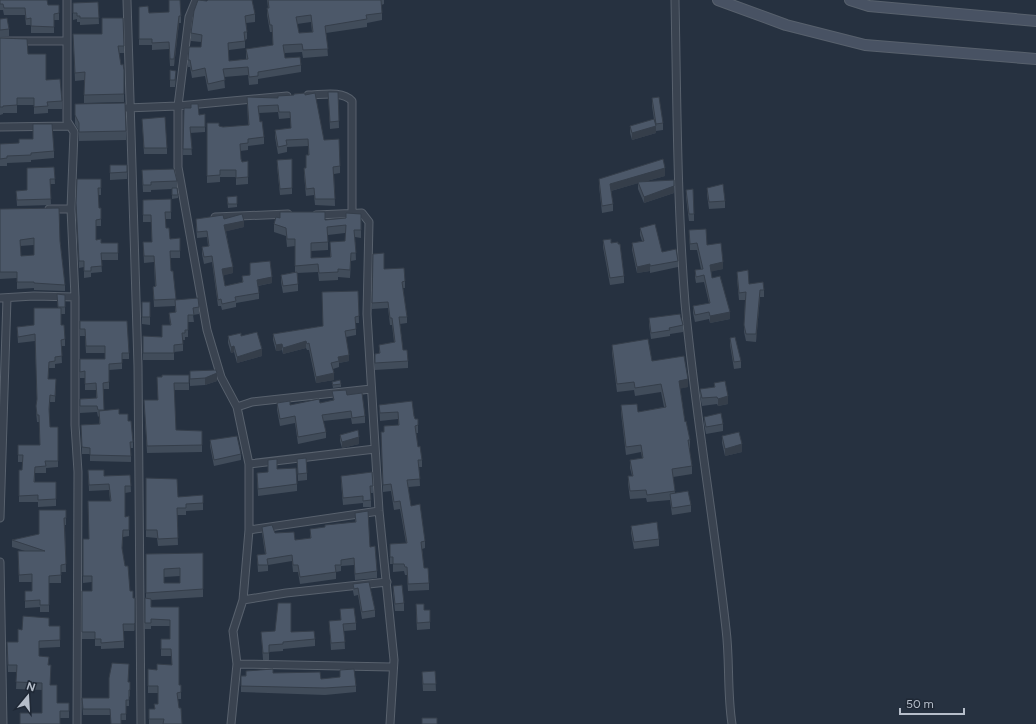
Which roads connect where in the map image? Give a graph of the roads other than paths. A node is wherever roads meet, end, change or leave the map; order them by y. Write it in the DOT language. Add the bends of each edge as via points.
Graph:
graph roads {
  1 [pos="67,0"];
  2 [pos="127,0"];
  3 [pos="196,0"];
  4 [pos="675,0"];
  5 [pos="718,0"];
  6 [pos="850,0"];
  7 [pos="1036,21"];
  8 [pos="0,41"];
  9 [pos="67,41"];
  10 [pos="1036,59"];
  11 [pos="178,106"];
  12 [pos="68,108"];
  13 [pos="76,108"];
  14 [pos="115,108"];
  15 [pos="130,108"];
  16 [pos="70,126"];
  17 [pos="0,127"];
  18 [pos="42,209"];
  19 [pos="71,209"];
  20 [pos="352,213"];
  21 [pos="296,214"];
  22 [pos="304,214"];
  23 [pos="205,218"];
  24 [pos="75,296"];
  25 [pos="4,298"];
  26 [pos="2,377"];
  27 [pos="371,389"];
  28 [pos="237,408"];
  29 [pos="375,449"];
  30 [pos="1,460"];
  31 [pos="249,464"];
  32 [pos="379,511"];
  33 [pos="0,518"];
  34 [pos="249,530"];
  35 [pos="0,562"];
  36 [pos="387,582"];
  37 [pos="243,600"];
  38 [pos="237,664"];
  39 [pos="392,667"];
  40 [pos="3,724"];
  41 [pos="76,724"];
  42 [pos="141,724"];
  43 [pos="231,724"];
  44 [pos="390,724"];
  45 [pos="732,724"];
  1 -- 9 [label="street"];
  2 -- 15 [label="street"];
  3 -- 11 [label="street" via="189,17"];
  4 -- 45 [label="street" via="680,222 686,304 701,442 727,632 728,703"];
  5 -- 10 [label="main road" via="786,25 865,46"];
  6 -- 7 [label="main road" via="869,6"];
  8 -- 9 [label="street"];
  9 -- 12 [label="street"];
  11 -- 15 [label="street"];
  11 -- 20 [label="street" via="338,94 350,98"];
  11 -- 28 [label="street" via="178,167 191,221 207,330 221,377"];
  12 -- 13 [label="street"];
  12 -- 16 [label="street" via="67,121"];
  14 -- 15 [label="street"];
  15 -- 42 [label="street" via="138,366"];
  16 -- 17 [label="street"];
  16 -- 19 [label="street" via="74,132"];
  18 -- 19 [label="street"];
  19 -- 24 [label="street"];
  20 -- 22 [label="street"];
  20 -- 27 [label="street" via="362,213 368,222 367,314"];
  21 -- 23 [label="street"];
  24 -- 25 [label="street"];
  24 -- 41 [label="street" via="75,425 78,480"];
  25 -- 26 [label="street"];
  26 -- 30 [label="street"];
  27 -- 28 [label="street" via="252,402"];
  27 -- 29 [label="street"];
  28 -- 31 [label="street"];
  29 -- 31 [label="street"];
  29 -- 32 [label="street"];
  30 -- 33 [label="street"];
  31 -- 34 [label="street"];
  32 -- 34 [label="street"];
  32 -- 36 [label="street"];
  34 -- 37 [label="street"];
  35 -- 40 [label="street"];
  36 -- 37 [label="street"];
  36 -- 39 [label="street" via="394,660"];
  37 -- 38 [label="street" via="233,631"];
  38 -- 39 [label="street"];
  38 -- 43 [label="street"];
  39 -- 44 [label="street"];
}
